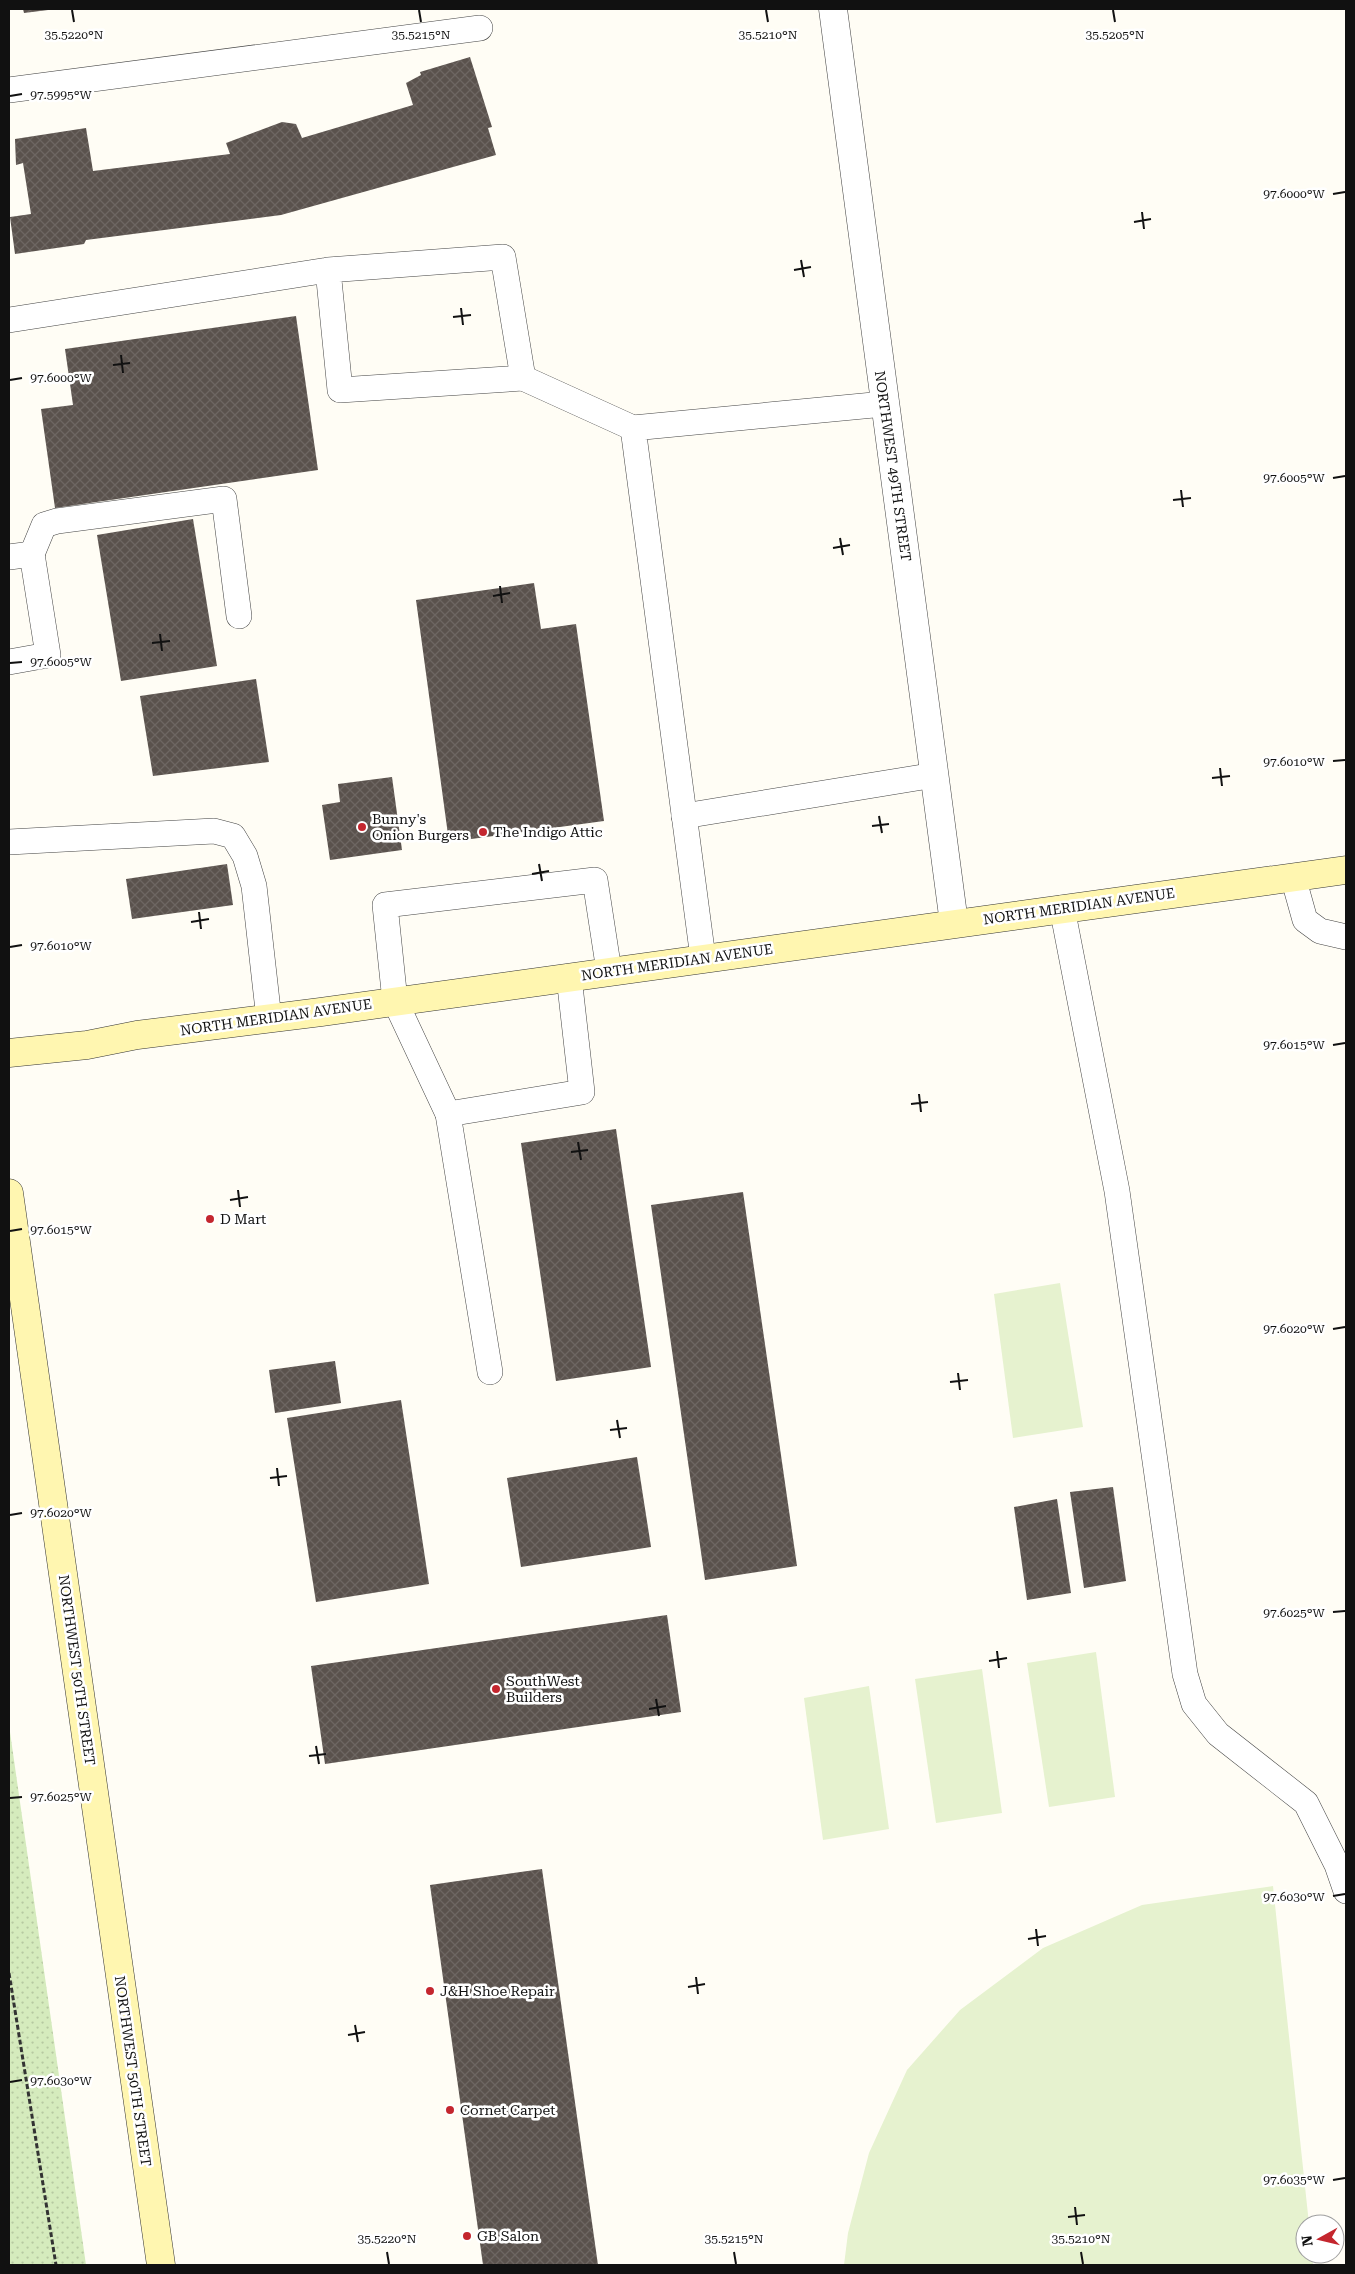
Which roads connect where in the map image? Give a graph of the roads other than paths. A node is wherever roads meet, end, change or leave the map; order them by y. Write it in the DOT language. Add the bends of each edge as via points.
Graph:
graph roads {
  1 [pos="833,9"];
  2 [pos="480,28"];
  3 [pos="9,90"];
  4 [pos="328,270"];
  5 [pos="9,320"];
  6 [pos="523,378"];
  7 [pos="884,404"];
  8 [pos="633,428"];
  9 [pos="20,555"];
  10 [pos="239,616"];
  11 [pos="9,662"];
  12 [pos="935,775"];
  13 [pos="684,816"];
  14 [pos="9,842"];
  15 [pos="1346,870"];
  16 [pos="1293,877"];
  17 [pos="1062,908"];
  18 [pos="954,923"];
  19 [pos="1346,937"];
  20 [pos="703,958"];
  21 [pos="609,971"];
  22 [pos="569,977"];
  23 [pos="395,1001"];
  24 [pos="269,1018"];
  25 [pos="9,1054"];
  26 [pos="448,1114"];
  27 [pos="9,1193"];
  28 [pos="490,1372"];
  29 [pos="1346,1891"];
  30 [pos="161,2265"];
  1 -- 7 [label="street, NORTHWEST 49TH STREET"];
  2 -- 3 [label="lane"];
  4 -- 5 [label="lane"];
  4 -- 6 [label="lane" via="503,256"];
  4 -- 6 [label="lane" via="340,390"];
  6 -- 8 [label="lane"];
  7 -- 8 [label="lane"];
  7 -- 12 [label="street, NORTHWEST 49TH STREET"];
  8 -- 13 [label="lane"];
  9 -- 10 [label="lane" via="44,525 57,521 224,499"];
  9 -- 11 [label="lane" via="48,655"];
  12 -- 13 [label="lane"];
  12 -- 18 [label="street, NORTHWEST 49TH STREET"];
  13 -- 20 [label="lane"];
  14 -- 24 [label="lane" via="214,831 233,836 245,856 254,886"];
  15 -- 16 [label="main road, NORTH MERIDIAN AVENUE"];
  16 -- 17 [label="main road, NORTH MERIDIAN AVENUE"];
  16 -- 19 [label="lane" via="1305,920 1320,931"];
  17 -- 18 [label="main road, NORTH MERIDIAN AVENUE"];
  17 -- 29 [label="lane" via="1117,1190 1185,1674 1194,1704 1218,1734 1306,1803"];
  18 -- 20 [label="main road, NORTH MERIDIAN AVENUE"];
  20 -- 21 [label="main road, NORTH MERIDIAN AVENUE"];
  21 -- 22 [label="main road, NORTH MERIDIAN AVENUE"];
  21 -- 23 [label="lane" via="595,880 385,905"];
  22 -- 23 [label="main road, NORTH MERIDIAN AVENUE"];
  22 -- 26 [label="lane" via="582,1092"];
  23 -- 24 [label="main road, NORTH MERIDIAN AVENUE"];
  23 -- 26 [label="lane"];
  24 -- 25 [label="main road, NORTH MERIDIAN AVENUE"];
  26 -- 28 [label="lane"];
  27 -- 30 [label="main road, NORTHWEST 50TH STREET"];
}
